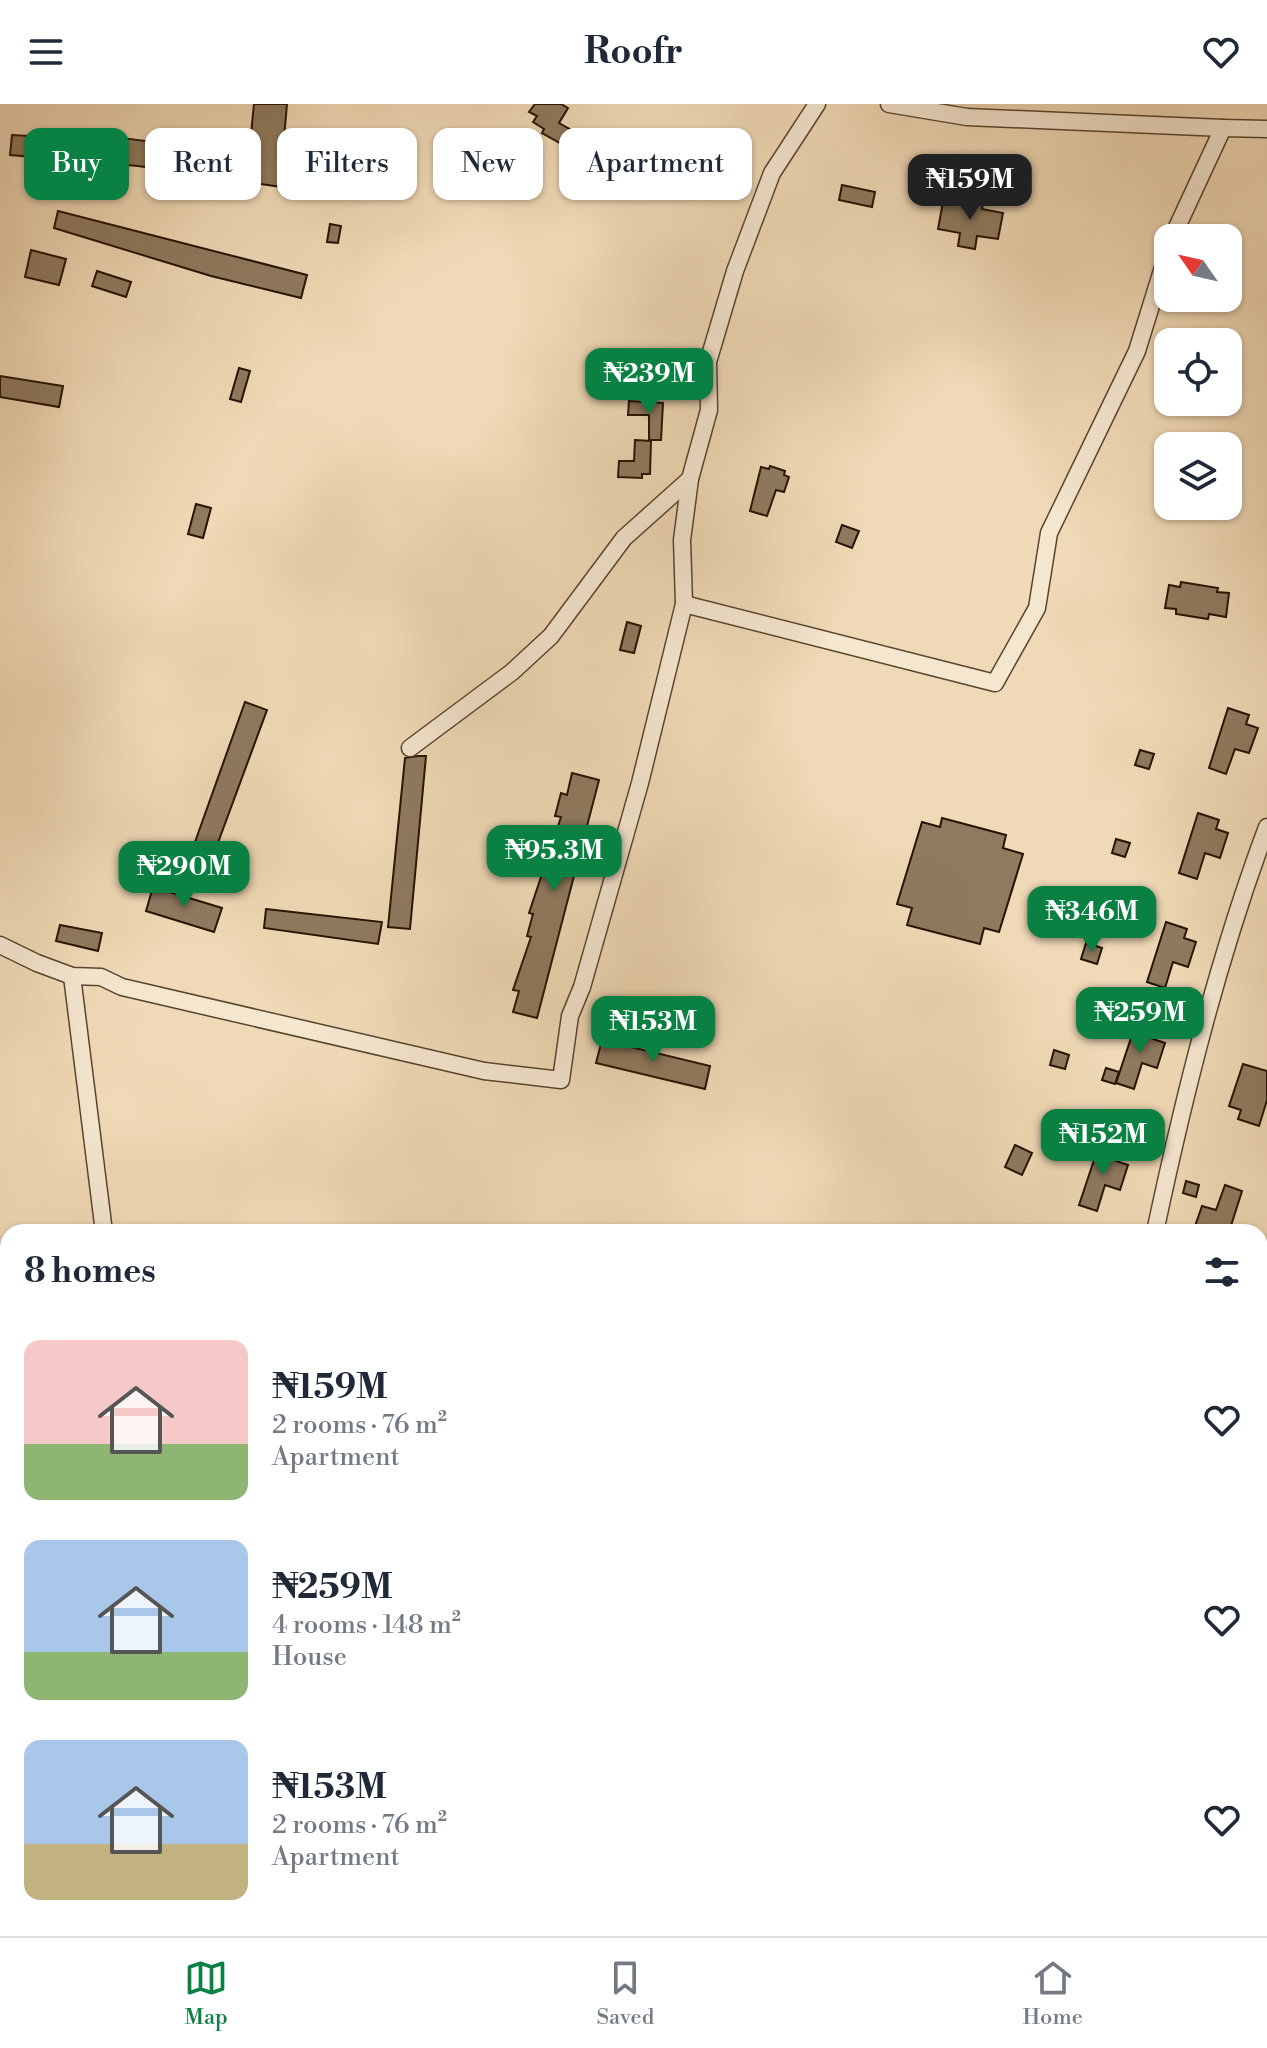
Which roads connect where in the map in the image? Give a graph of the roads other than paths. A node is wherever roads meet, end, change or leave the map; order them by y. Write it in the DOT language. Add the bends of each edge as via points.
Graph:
graph roads {
  1 [pos="817,104"];
  2 [pos="889,104"];
  3 [pos="1223,128"];
  4 [pos="1267,129"];
  5 [pos="1178,224"];
  6 [pos="1154,296"];
  7 [pos="690,479"];
  8 [pos="684,604"];
  9 [pos="410,748"];
  10 [pos="1267,827"];
  11 [pos="0,945"];
  12 [pos="72,976"];
  13 [pos="103,1224"];
  14 [pos="1157,1224"];
  1 -- 7 [label="street" via="772,173 735,271 708,362 709,410"];
  2 -- 3 [label="street" via="967,117"];
  3 -- 4 [label="street"];
  3 -- 5 [label="street"];
  6 -- 8 [label="street" via="1137,351 1049,533 1037,608 995,683"];
  7 -- 8 [label="street" via="682,540"];
  7 -- 9 [label="street" via="624,538 551,636"];
  8 -- 12 [label="street" via="640,783 570,1016 561,1080 484,1071 122,987 101,977"];
  10 -- 14 [label="street" via="1201,1041"];
  11 -- 12 [label="street"];
  12 -- 13 [label="street"];
}
